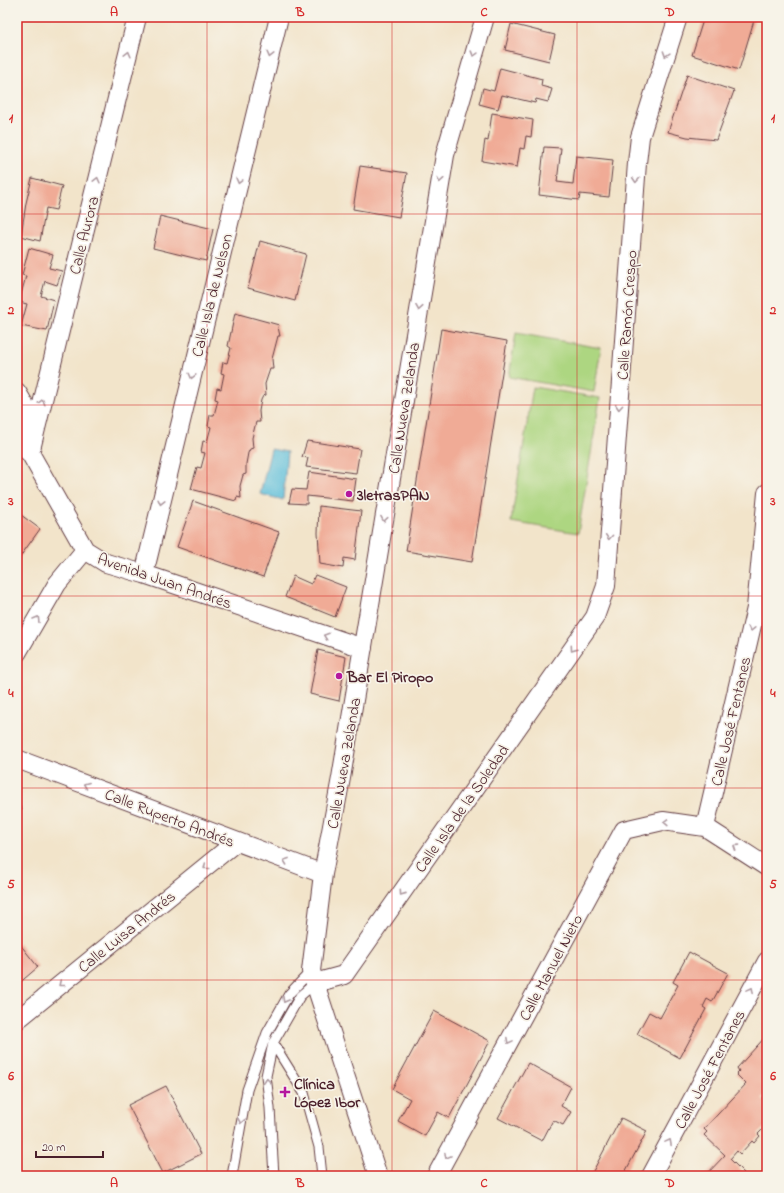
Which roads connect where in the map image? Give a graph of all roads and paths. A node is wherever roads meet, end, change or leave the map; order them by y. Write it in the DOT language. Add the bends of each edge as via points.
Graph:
graph roads {
  1 [pos="137,17"];
  2 [pos="279,17"];
  3 [pos="485,17"];
  4 [pos="678,17"];
  5 [pos="17,392"];
  6 [pos="23,448"];
  7 [pos="767,493"];
  8 [pos="85,550"];
  9 [pos="144,574"];
  10 [pos="595,617"];
  11 [pos="363,648"];
  12 [pos="17,653"];
  13 [pos="17,759"];
  14 [pos="705,827"];
  15 [pos="236,842"];
  16 [pos="767,867"];
  17 [pos="323,874"];
  18 [pos="767,961"];
  19 [pos="313,977"];
  20 [pos="17,1020"];
  21 [pos="273,1044"];
  22 [pos="232,1176"];
  23 [pos="274,1176"];
  24 [pos="322,1176"];
  25 [pos="378,1176"];
  26 [pos="436,1176"];
  27 [pos="651,1176"];
  6 -- 1 [label="street, Calle Aurora, one-way"];
  2 -- 9 [label="street, Calle Isla de Nelson, one-way"];
  3 -- 11 [label="street, Calle Nueva Zelanda, one-way" via="444,155"];
  4 -- 10 [label="street, Calle Ramón Crespo, one-way" via="640,137 606,586"];
  5 -- 6 [label="street" via="24,404"];
  6 -- 8 [label="street"];
  7 -- 14 [label="street, Calle José Fentanes, one-way" via="756,608"];
  8 -- 9 [label="street, Avenida Juan Andrés" via="106,562"];
  12 -- 8 [label="street, Avenida Juan Andrés, one-way" via="57,584"];
  11 -- 9 [label="street, Avenida Juan Andrés, one-way"];
  10 -- 19 [label="street, Calle Isla de la Soledad, one-way" via="344,975"];
  11 -- 17 [label="street, Calle Nueva Zelanda"];
  15 -- 13 [label="street, Calle Ruperto Andrés, one-way"];
  16 -- 14 [label="street, one-way"];
  14 -- 26 [label="street, Calle Manuel Nieto, one-way" via="663,821 624,830"];
  17 -- 15 [label="street, Calle Ruperto Andrés, one-way"];
  15 -- 20 [label="street, Calle Luisa Andrés, one-way"];
  17 -- 19 [label="street, Calle Nueva Zelanda"];
  27 -- 18 [label="street, Calle José Fentanes, one-way"];
  19 -- 21 [label="lane"];
  19 -- 22 [label="lane, one-way" via="289,994 267,1033 247,1090"];
  19 -- 25 [label="street"];
  23 -- 21 [label="lane, one-way" via="266,1076"];
  21 -- 24 [label="lane" via="304,1093 319,1147"];
}
